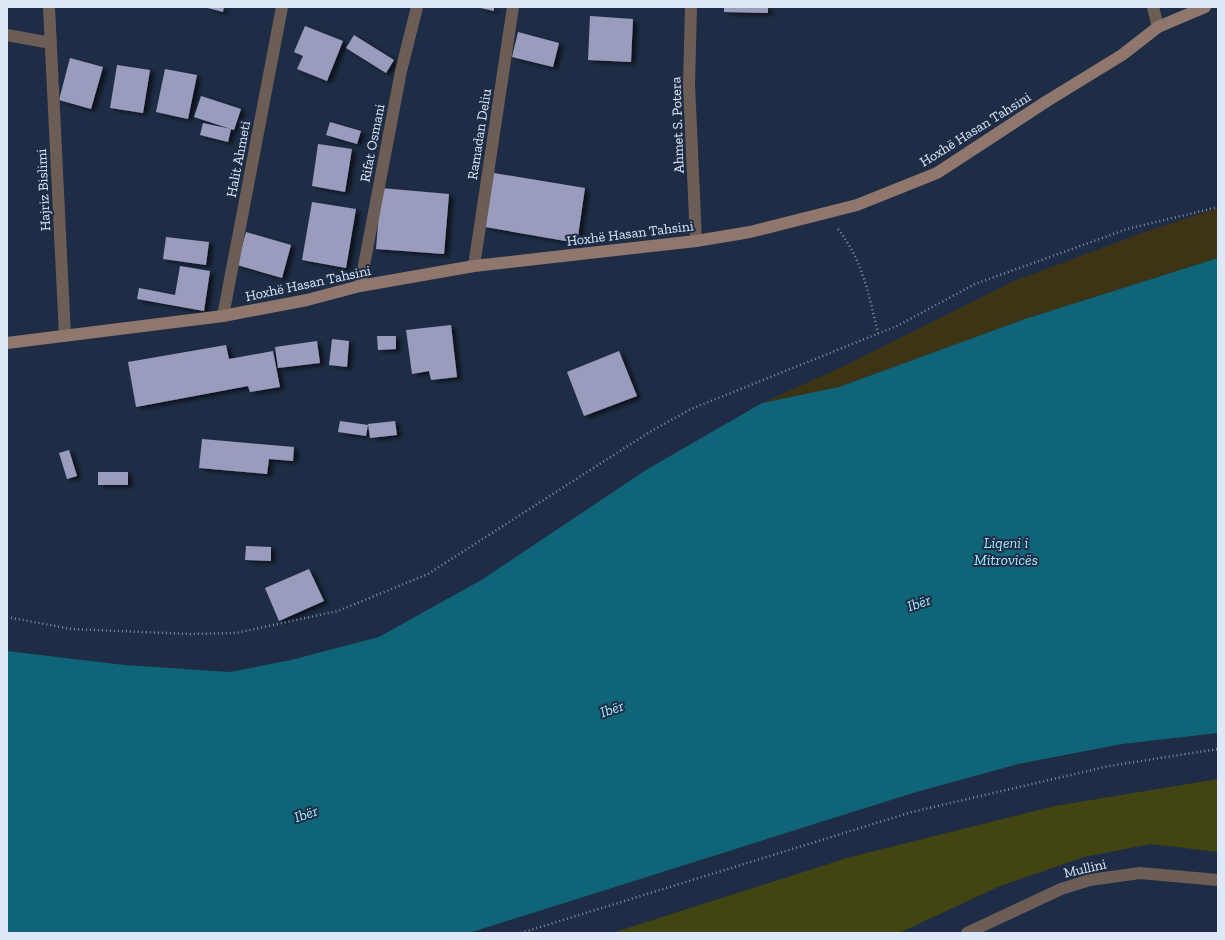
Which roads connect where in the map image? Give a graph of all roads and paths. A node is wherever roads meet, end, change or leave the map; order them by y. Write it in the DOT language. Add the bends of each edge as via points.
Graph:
graph roads {
  1 [pos="49,7"];
  2 [pos="282,7"];
  3 [pos="416,7"];
  4 [pos="513,7"];
  5 [pos="691,7"];
  6 [pos="1153,7"];
  7 [pos="1205,7"];
  8 [pos="1158,27"];
  9 [pos="7,35"];
  10 [pos="51,43"];
  11 [pos="1218,207"];
  12 [pos="823,213"];
  13 [pos="696,241"];
  14 [pos="474,266"];
  15 [pos="360,286"];
  16 [pos="223,316"];
  17 [pos="878,333"];
  18 [pos="65,336"];
  19 [pos="7,343"];
  20 [pos="7,617"];
  21 [pos="1218,749"];
  22 [pos="1218,880"];
  23 [pos="521,933"];
  24 [pos="967,933"];
  1 -- 10 [label="street, Hajriz Bislimi"];
  2 -- 16 [label="street, Halit Ahmeti"];
  3 -- 15 [label="street, Rifat Osmani" via="401,71"];
  4 -- 14 [label="street, Ramadan Deliu"];
  5 -- 13 [label="street, Ahmet S. Potera" via="689,84"];
  6 -- 8 [label="street"];
  7 -- 8 [label="street, Hoxhë Hasan Tahsini"];
  8 -- 12 [label="street, Hoxhë Hasan Tahsini" via="1122,55 937,173 857,205"];
  9 -- 10 [label="street"];
  10 -- 18 [label="street, Hajriz Bislimi"];
  11 -- 17 [label="path" via="1127,229 975,284 897,326"];
  12 -- 13 [label="street, Hoxhë Hasan Tahsini" via="750,232"];
  12 -- 17 [label="path" via="855,254 866,281"];
  13 -- 14 [label="street, Hoxhë Hasan Tahsini"];
  14 -- 15 [label="street, Hoxhë Hasan Tahsini"];
  15 -- 16 [label="street, Hoxhë Hasan Tahsini" via="307,300"];
  16 -- 18 [label="street, Hoxhë Hasan Tahsini"];
  17 -- 20 [label="path" via="691,409 648,433 428,574 338,611 236,633 190,634 71,629"];
  18 -- 19 [label="street, Hoxhë Hasan Tahsini"];
  21 -- 23 [label="path" via="1109,766 912,812"];
  22 -- 24 [label="street, Mullini" via="1140,873 1090,880 1061,889"];
}
